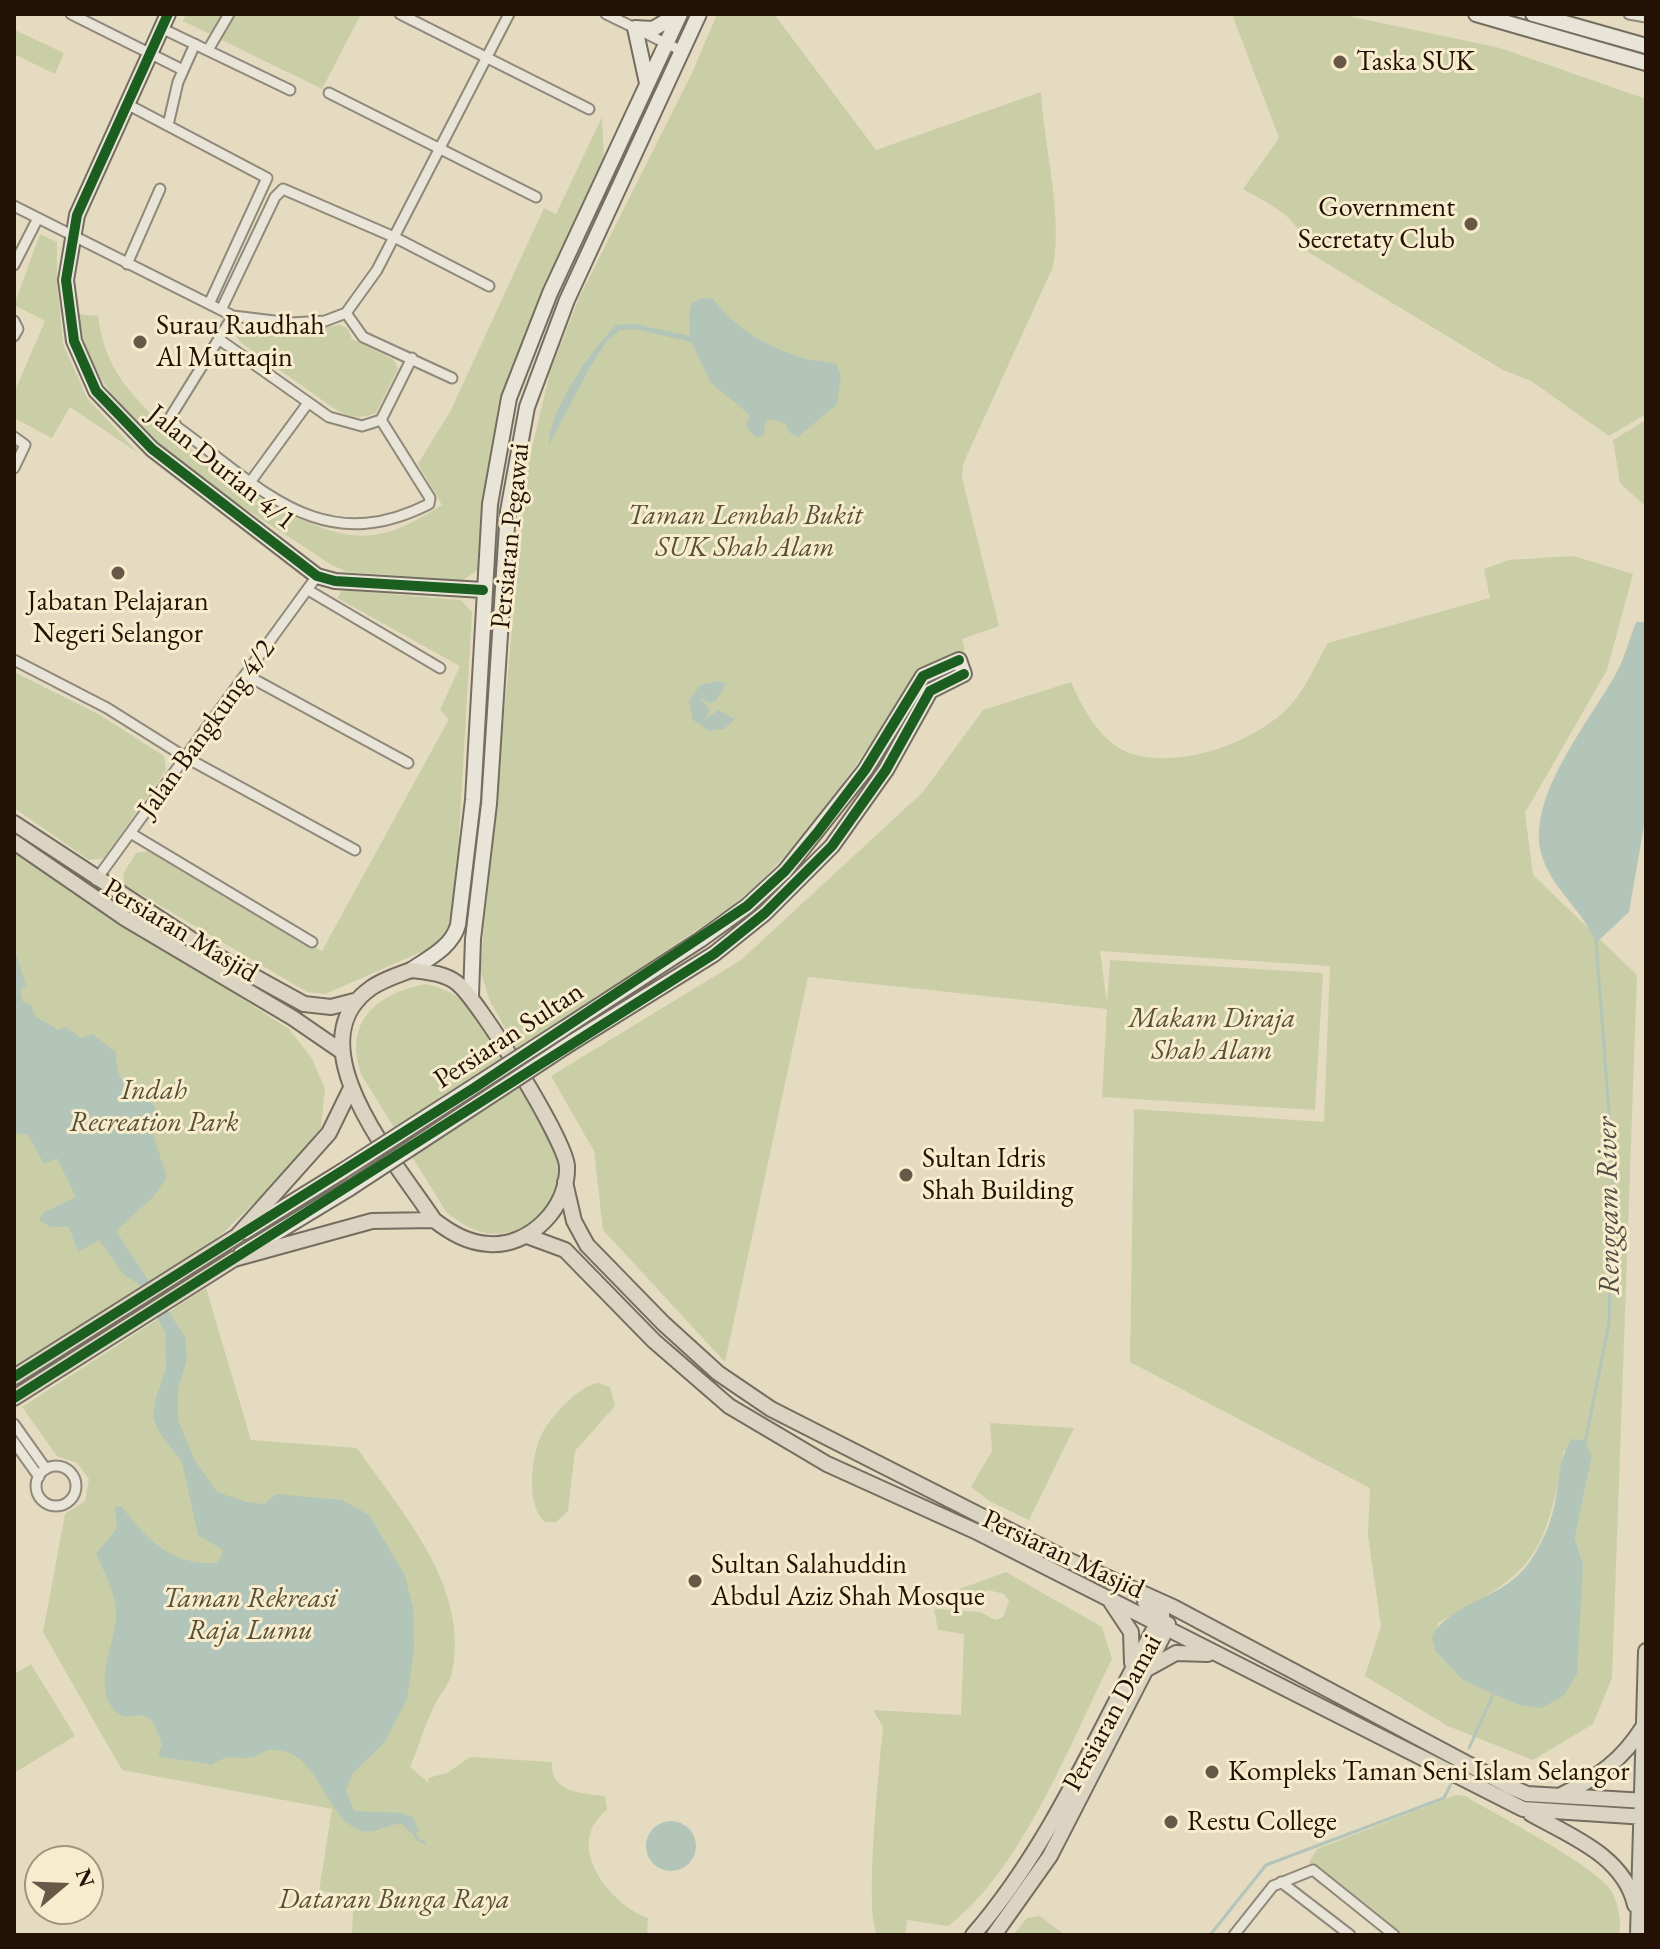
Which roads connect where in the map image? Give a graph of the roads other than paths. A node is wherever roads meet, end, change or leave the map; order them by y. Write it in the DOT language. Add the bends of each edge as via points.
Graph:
graph roads {
  1 [pos="71,14"];
  2 [pos="229,14"];
  3 [pos="400,14"];
  4 [pos="509,14"];
  5 [pos="606,14"];
  6 [pos="679,14"];
  7 [pos="699,14"];
  8 [pos="1476,14"];
  9 [pos="1533,14"];
  10 [pos="1629,14"];
  11 [pos="1646,17"];
  12 [pos="164,21"];
  13 [pos="635,28"];
  14 [pos="666,43"];
  15 [pos="195,44"];
  16 [pos="1646,46"];
  17 [pos="208,50"];
  18 [pos="682,51"];
  19 [pos="149,52"];
  20 [pos="487,58"];
  21 [pos="1646,63"];
  22 [pos="183,70"];
  23 [pos="647,83"];
  24 [pos="290,90"];
  25 [pos="329,93"];
  26 [pos="125,103"];
  27 [pos="589,109"];
  28 [pos="168,125"];
  29 [pos="437,148"];
  30 [pos="160,189"];
  31 [pos="536,197"];
  32 [pos="14,206"];
  33 [pos="38,218"];
  34 [pos="71,236"];
  35 [pos="394,237"];
  36 [pos="127,264"];
  37 [pos="14,265"];
  38 [pos="489,286"];
  39 [pos="209,304"];
  40 [pos="221,310"];
  41 [pos="346,313"];
  42 [pos="233,316"];
  43 [pos="16,322"];
  44 [pos="14,336"];
  45 [pos="220,340"];
  46 [pos="412,358"];
  47 [pos="452,378"];
  48 [pos="308,403"];
  49 [pos="381,420"];
  50 [pos="19,439"];
  51 [pos="14,468"];
  52 [pos="251,481"];
  53 [pos="317,576"];
  54 [pos="308,590"];
  55 [pos="483,590"];
  56 [pos="14,660"];
  57 [pos="440,668"];
  58 [pos="246,675"];
  59 [pos="185,757"];
  60 [pos="408,763"];
  61 [pos="14,823"];
  62 [pos="132,834"];
  63 [pos="14,842"];
  64 [pos="355,850"];
  65 [pos="96,880"];
  66 [pos="312,942"];
  67 [pos="411,970"];
  68 [pos="471,996"];
  69 [pos="358,1000"];
  70 [pos="341,1051"];
  71 [pos="350,1090"];
  72 [pos="565,1182"];
  73 [pos="434,1220"];
  74 [pos="237,1236"];
  75 [pos="527,1236"];
  76 [pos="234,1259"];
  77 [pos="14,1377"];
  78 [pos="14,1398"];
  79 [pos="14,1424"];
  80 [pos="14,1442"];
  81 [pos="42,1473"];
  82 [pos="1068,1560"];
  83 [pos="1111,1602"];
  84 [pos="1163,1626"];
  85 [pos="1232,1640"];
  86 [pos="1646,1651"];
  87 [pos="1215,1655"];
  88 [pos="1148,1668"];
  89 [pos="1131,1672"];
  90 [pos="1644,1726"];
  91 [pos="1559,1796"];
  92 [pos="1644,1801"];
  93 [pos="1523,1809"];
  94 [pos="1644,1817"];
  95 [pos="1281,1882"];
  96 [pos="1019,1892"];
  97 [pos="1638,1928"];
  98 [pos="973,1935"];
  99 [pos="994,1935"];
  100 [pos="1234,1935"];
  101 [pos="1350,1935"];
  102 [pos="1394,1935"];
  1 -- 19 [label="street"];
  2 -- 17 [label="street"];
  3 -- 20 [label="street"];
  4 -- 20 [label="street"];
  5 -- 13 [label="street"];
  6 -- 13 [label="street" via="653,29"];
  6 -- 14 [label="street, Persiaran Pegawai"];
  7 -- 18 [label="street, Persiaran Pegawai"];
  8 -- 21 [label="street"];
  9 -- 16 [label="street"];
  10 -- 11 [label="street"];
  12 -- 15 [label="street"];
  12 -- 19 [label="street, Jalan Durian 4/1"];
  13 -- 14 [label="street"];
  13 -- 23 [label="street"];
  14 -- 18 [label="street"];
  14 -- 23 [label="street, Persiaran Pegawai"];
  15 -- 17 [label="street"];
  15 -- 22 [label="street"];
  17 -- 24 [label="street"];
  18 -- 68 [label="street, Persiaran Pegawai" via="567,300 527,407 508,511"];
  19 -- 22 [label="street"];
  19 -- 26 [label="street, Jalan Durian 4/1"];
  20 -- 27 [label="street"];
  20 -- 29 [label="street"];
  22 -- 28 [label="street"];
  23 -- 55 [label="street, Persiaran Pegawai" via="550,293 509,398 490,504"];
  25 -- 29 [label="street"];
  26 -- 28 [label="street"];
  26 -- 34 [label="street, Jalan Durian 4/1"];
  28 -- 39 [label="street" via="267,178"];
  29 -- 31 [label="street"];
  29 -- 35 [label="street"];
  30 -- 36 [label="street"];
  32 -- 33 [label="street"];
  33 -- 34 [label="street"];
  33 -- 37 [label="street"];
  34 -- 36 [label="street"];
  34 -- 53 [label="street, Jalan Durian 4/1" via="66,280 74,341 96,391 152,449"];
  35 -- 38 [label="street"];
  35 -- 40 [label="street" via="283,189"];
  35 -- 41 [label="street" via="366,289"];
  36 -- 39 [label="street"];
  39 -- 40 [label="street"];
  40 -- 42 [label="street"];
  41 -- 42 [label="street" via="325,321 291,323"];
  41 -- 46 [label="street" via="363,337"];
  42 -- 45 [label="street"];
  43 -- 44 [label="street"];
  45 -- 48 [label="street"];
  45 -- 52 [label="street" via="171,416 177,427"];
  46 -- 47 [label="street"];
  46 -- 49 [label="street"];
  48 -- 49 [label="street" via="346,424"];
  48 -- 52 [label="street"];
  49 -- 52 [label="street" via="431,502 385,523 353,527 287,507"];
  50 -- 51 [label="street" via="25,445"];
  53 -- 54 [label="street, Jalan Bangkung 4/2"];
  53 -- 55 [label="street, Jalan Durian 4/1"];
  54 -- 57 [label="street"];
  54 -- 58 [label="street, Jalan Bangkung 4/2"];
  55 -- 67 [label="street, Persiaran Pegawai" via="473,800 458,925 455,936"];
  56 -- 59 [label="street" via="107,708"];
  58 -- 59 [label="street, Jalan Bangkung 4/2"];
  58 -- 60 [label="street"];
  59 -- 62 [label="street, Jalan Bangkung 4/2"];
  59 -- 64 [label="street"];
  61 -- 65 [label="main road, Persiaran Masjid"];
  62 -- 65 [label="street, Jalan Bangkung 4/2"];
  62 -- 66 [label="street"];
  63 -- 70 [label="main road, Persiaran Masjid" via="126,919"];
  65 -- 69 [label="main road, Persiaran Masjid" via="304,1004 331,1007"];
  67 -- 68 [label="main road" via="449,978"];
  67 -- 69 [label="main road" via="371,987"];
  68 -- 72 [label="main road, Persiaran Masjid" via="559,1140"];
  69 -- 70 [label="main road" via="343,1029"];
  70 -- 71 [label="main road"];
  71 -- 73 [label="main road"];
  71 -- 74 [label="main road" via="329,1133"];
  72 -- 75 [label="main road" via="547,1220"];
  72 -- 82 [label="main road, Persiaran Masjid" via="574,1221 587,1245 718,1373 771,1409"];
  73 -- 75 [label="main road" via="473,1242 503,1243"];
  73 -- 76 [label="main road" via="372,1221"];
  74 -- 76 [label="street, Persiaran Sultan, bridge" via="747,906 785,871 865,770 923,676 961,667 930,691 886,770 832,846 773,906 714,954"];
  74 -- 77 [label="main road, Persiaran Sultan"];
  75 -- 83 [label="main road, Persiaran Masjid" via="565,1250 686,1371 759,1427"];
  76 -- 78 [label="main road, Persiaran Sultan"];
  79 -- 81 [label="street"];
  80 -- 81 [label="street"];
  81 -- 81 [label="street" via="60,1466 72,1473 76,1487 71,1500 58,1506 45,1502 37,1491"];
  82 -- 84 [label="main road" via="1158,1609"];
  82 -- 85 [label="main road, Persiaran Masjid"];
  83 -- 84 [label="main road, Persiaran Masjid"];
  83 -- 89 [label="main road" via="1131,1632"];
  84 -- 85 [label="main road" via="1187,1623"];
  84 -- 87 [label="main road, Persiaran Masjid"];
  84 -- 88 [label="main road, Persiaran Damai"];
  84 -- 89 [label="main road, Persiaran Damai" via="1153,1631"];
  85 -- 91 [label="main road, Persiaran Masjid" via="1511,1787"];
  86 -- 90 [label="main road"];
  87 -- 88 [label="main road" via="1176,1653"];
  87 -- 93 [label="main road, Persiaran Masjid"];
  88 -- 96 [label="main road, Persiaran Damai" via="1050,1856"];
  89 -- 96 [label="main road, Persiaran Damai"];
  90 -- 91 [label="main road" via="1628,1751 1601,1776"];
  90 -- 92 [label="main road"];
  91 -- 92 [label="main road, Persiaran Masjid"];
  92 -- 94 [label="main road"];
  93 -- 94 [label="main road, Persiaran Masjid"];
  93 -- 97 [label="main road" via="1614,1867 1632,1894"];
  94 -- 97 [label="main road"];
  95 -- 100 [label="street"];
  95 -- 101 [label="street"];
  95 -- 102 [label="street" via="1313,1870"];
  96 -- 98 [label="main road, Persiaran Damai"];
  96 -- 99 [label="main road, Persiaran Damai"];
}
